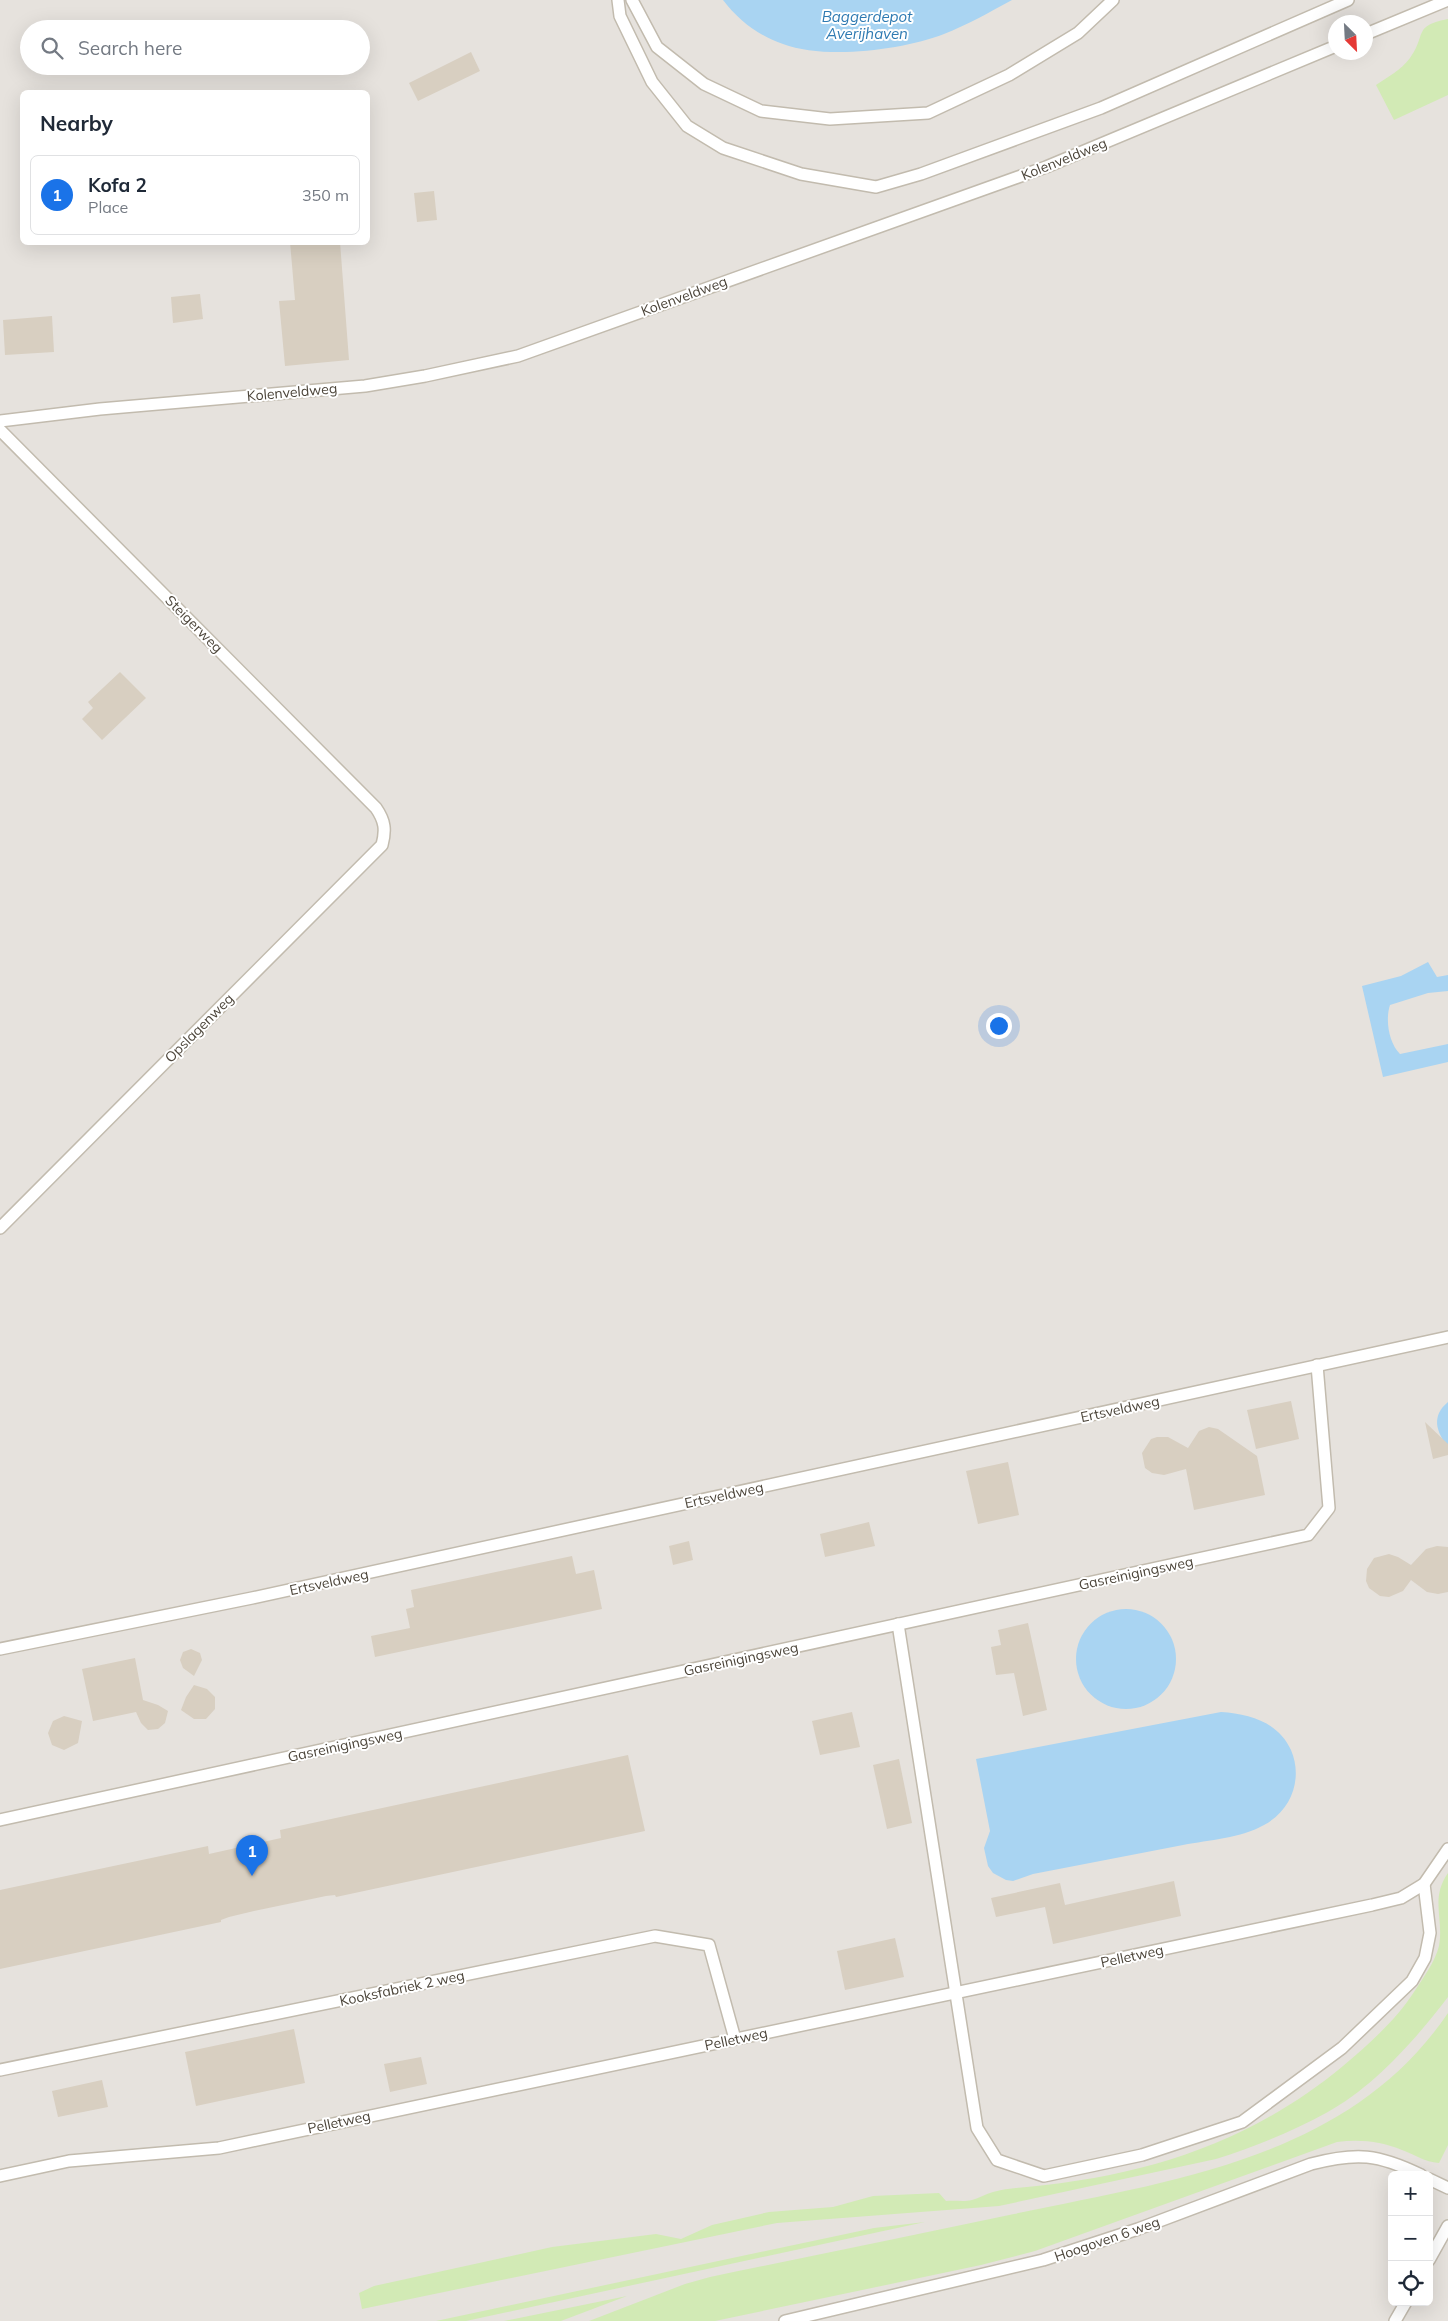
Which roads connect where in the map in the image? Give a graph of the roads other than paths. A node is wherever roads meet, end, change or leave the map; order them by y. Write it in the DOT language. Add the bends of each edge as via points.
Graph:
graph roads {
  1 [pos="618,0"];
  2 [pos="632,0"];
  3 [pos="1113,0"];
  4 [pos="1348,0"];
  5 [pos="1448,0"];
  6 [pos="1373,31"];
  7 [pos="1328,49"];
  8 [pos="0,421"];
  9 [pos="0,430"];
  10 [pos="384,822"];
  11 [pos="0,1228"];
  12 [pos="1448,1337"];
  13 [pos="1317,1366"];
  14 [pos="898,1624"];
  15 [pos="0,1649"];
  16 [pos="0,1820"];
  17 [pos="1448,1849"];
  18 [pos="1424,1884"];
  19 [pos="957,1993"];
  20 [pos="735,2040"];
  21 [pos="0,2070"];
  22 [pos="1413,2171"];
  23 [pos="0,2176"];
  24 [pos="1433,2181"];
  25 [pos="1448,2188"];
  26 [pos="1448,2226"];
  27 [pos="1433,2253"];
  28 [pos="1404,2306"];
  29 [pos="785,2321"];
  30 [pos="1396,2321"];
  1 -- 4 [label="lane" via="620,16 652,82 687,126 723,148 801,174 876,187 921,174 1100,108"];
  2 -- 3 [label="lane" via="657,47 704,84 761,111 830,119 928,114 1009,76 1078,33"];
  5 -- 6 [label="lane"];
  7 -- 8 [label="lane, Kolenveldweg" via="1046,167 518,356 365,386"];
  9 -- 10 [label="lane, Steigerweg" via="376,808"];
  10 -- 11 [label="lane, Opslagenweg" via="382,845"];
  12 -- 13 [label="lane, Ertsveldweg"];
  13 -- 14 [label="lane, Gasreinigingsweg" via="1329,1508 1308,1535"];
  13 -- 15 [label="lane, Ertsveldweg" via="252,1598"];
  14 -- 16 [label="lane, Gasreinigingsweg"];
  14 -- 19 [label="lane"];
  17 -- 18 [label="lane, Pelletweg"];
  18 -- 19 [label="lane, Pelletweg" via="1400,1898 1372,1905"];
  18 -- 19 [label="lane" via="1430,1933 1425,1958 1412,1981 1342,2048 1242,2122 1142,2155 1044,2176 998,2160 977,2128"];
  19 -- 20 [label="lane, Pelletweg"];
  20 -- 21 [label="lane, Kooksfabriek 2 weg" via="709,1945 655,1936"];
  20 -- 23 [label="lane, Pelletweg" via="219,2148 69,2161"];
  22 -- 29 [label="lane, Hoogoven 6 weg" via="1395,2162 1360,2155 1337,2157 1138,2230 1043,2260"];
  24 -- 25 [label="lane"];
  26 -- 27 [label="lane"];
  28 -- 30 [label="lane"];
}
